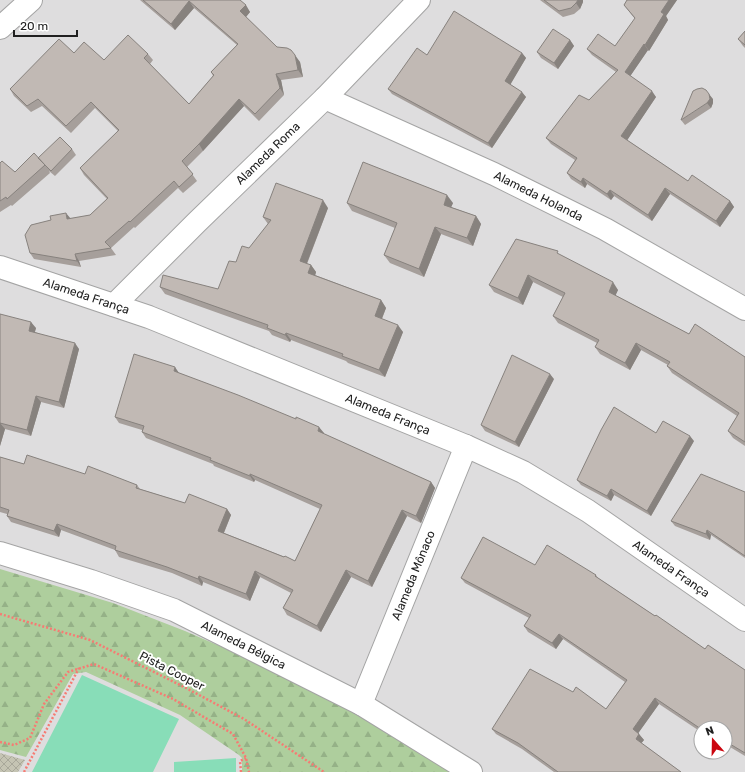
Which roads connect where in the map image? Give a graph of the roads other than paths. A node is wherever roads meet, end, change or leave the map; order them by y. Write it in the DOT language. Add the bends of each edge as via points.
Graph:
graph roads {
  1 [pos="31,0"];
  2 [pos="419,0"];
  3 [pos="0,28"];
  4 [pos="325,98"];
  5 [pos="0,267"];
  6 [pos="114,305"];
  7 [pos="745,309"];
  8 [pos="466,446"];
  9 [pos="0,553"];
  10 [pos="745,620"];
  11 [pos="361,704"];
  12 [pos="471,772"];
  1 -- 3 [label="street"];
  2 -- 4 [label="street, Alameda Roma"];
  4 -- 6 [label="street, Alameda Roma"];
  4 -- 7 [label="street, Alameda Holanda" via="494,174 598,226"];
  5 -- 6 [label="street, Alameda França"];
  6 -- 8 [label="street, Alameda França"];
  8 -- 10 [label="street, Alameda França" via="523,472 588,511"];
  8 -- 11 [label="street, Alameda Mônaco"];
  9 -- 11 [label="street, Alameda Bélgica" via="174,610"];
  11 -- 12 [label="street, Alameda Bélgica"];
}
